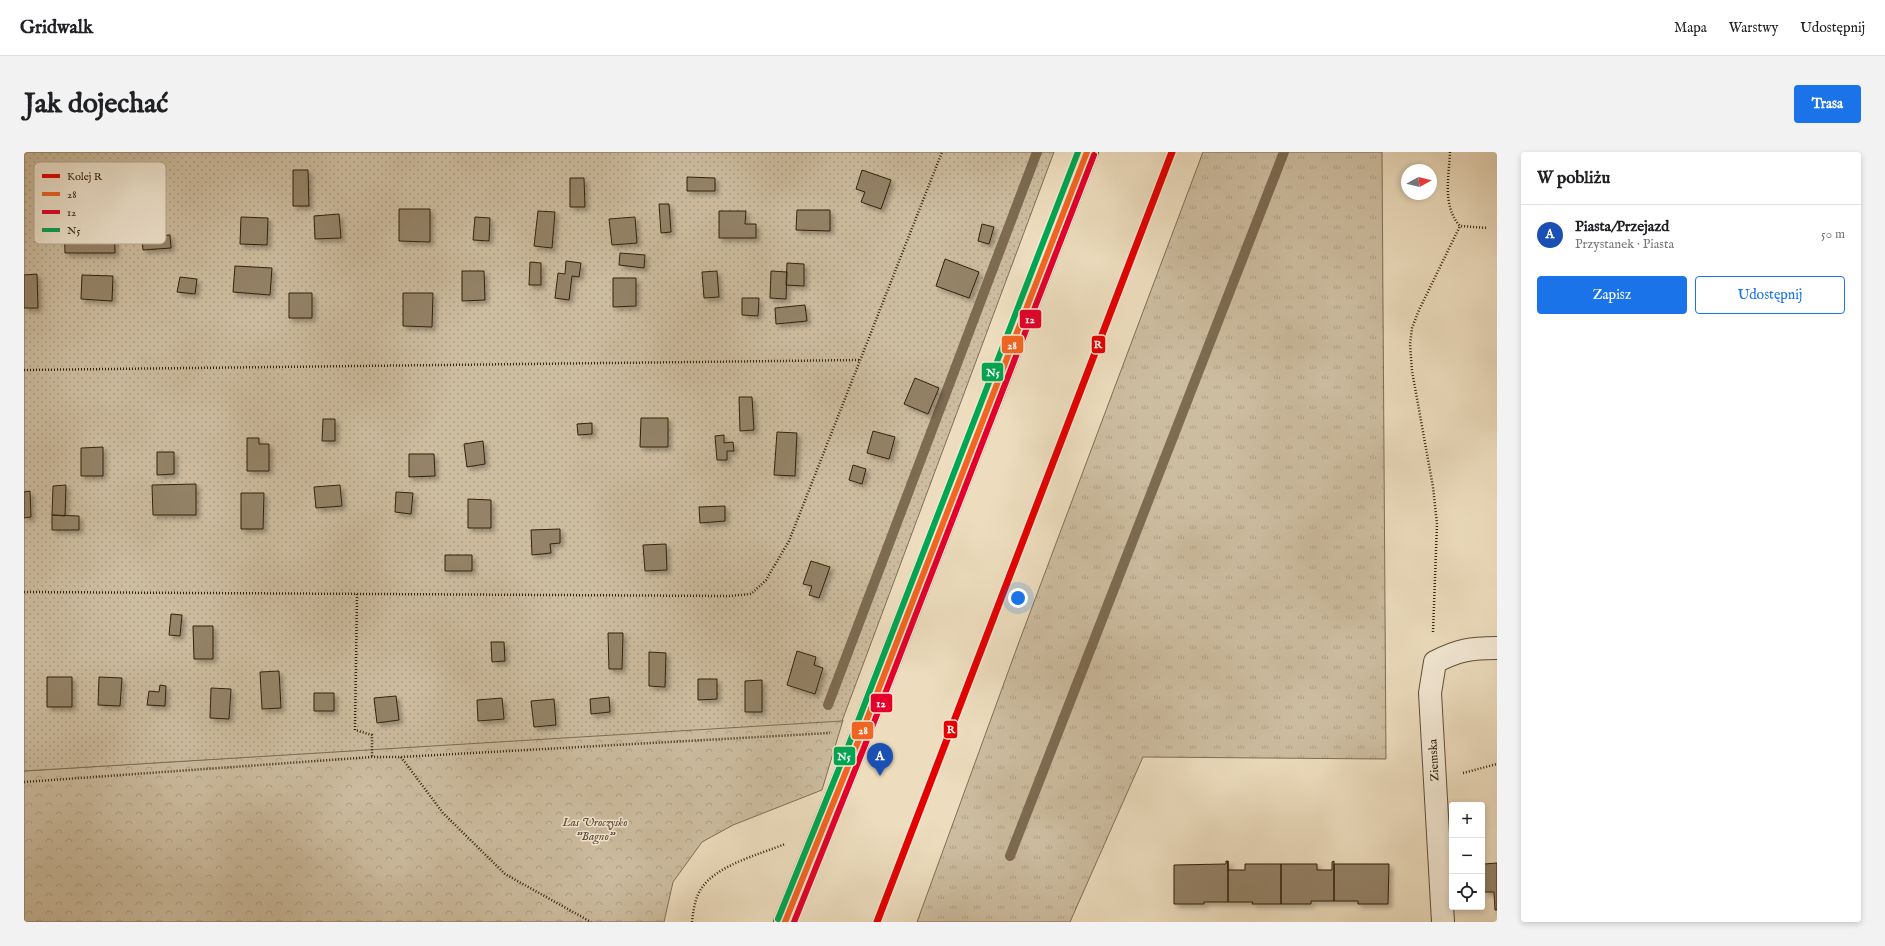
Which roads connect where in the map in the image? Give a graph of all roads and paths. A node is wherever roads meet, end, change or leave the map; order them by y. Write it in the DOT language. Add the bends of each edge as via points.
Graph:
graph roads {
  1 [pos="942,152"];
  2 [pos="1088,152"];
  3 [pos="1450,152"];
  4 [pos="1460,226"];
  5 [pos="1488,228"];
  6 [pos="860,360"];
  7 [pos="24,370"];
  8 [pos="24,592"];
  9 [pos="357,594"];
  10 [pos="1497,648"];
  11 [pos="1435,662"];
  12 [pos="862,732"];
  13 [pos="372,757"];
  14 [pos="401,757"];
  15 [pos="1497,764"];
  16 [pos="1460,774"];
  17 [pos="24,782"];
  18 [pos="823,829"];
  19 [pos="591,922"];
  20 [pos="692,922"];
  21 [pos="786,922"];
  22 [pos="1442,922"];
  1 -- 6 [label="path"];
  2 -- 12 [label="street"];
  3 -- 4 [label="path" via="1450,208 1454,220"];
  4 -- 5 [label="path"];
  4 -- 11 [label="path" via="1419,310 1412,328 1410,344 1412,371 1437,524 1433,620"];
  6 -- 7 [label="path"];
  6 -- 9 [label="path" via="789,540 766,580 751,594"];
  8 -- 9 [label="path"];
  9 -- 13 [label="path" via="355,730 372,735"];
  10 -- 11 [label="street" via="1454,652"];
  11 -- 22 [label="street, Ziemska" via="1430,693"];
  12 -- 14 [label="path"];
  12 -- 18 [label="street"];
  13 -- 14 [label="path"];
  13 -- 17 [label="path"];
  14 -- 19 [label="path" via="443,813 505,874"];
  15 -- 16 [label="path"];
  18 -- 20 [label="path" via="733,864 714,876 701,889"];
  18 -- 21 [label="street"];
}
